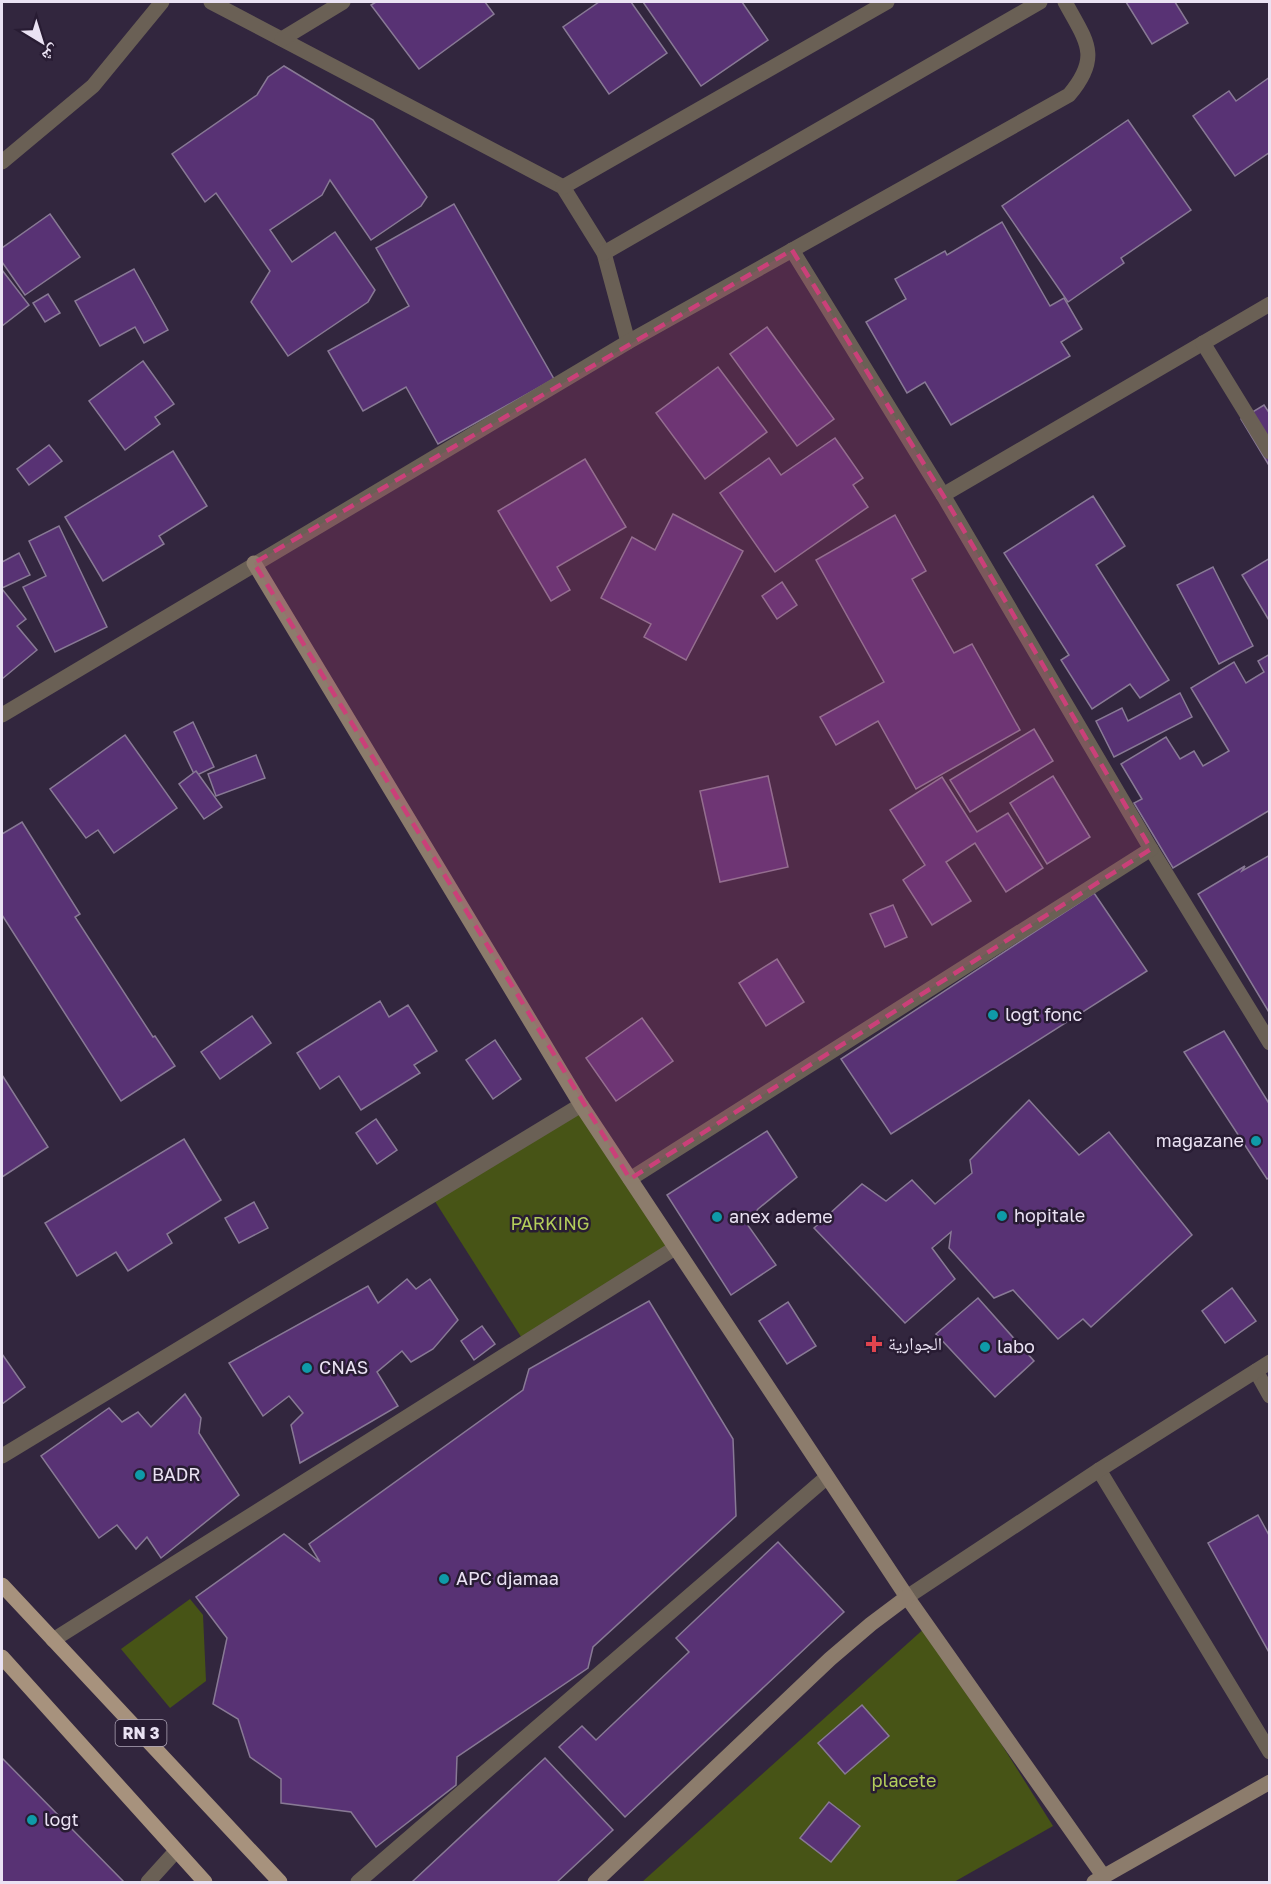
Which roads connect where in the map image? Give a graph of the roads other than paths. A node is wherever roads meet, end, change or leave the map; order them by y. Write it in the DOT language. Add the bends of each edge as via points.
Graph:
graph roads {
  1 [pos="162,2"];
  2 [pos="211,2"];
  3 [pos="343,2"];
  4 [pos="887,2"];
  5 [pos="1040,2"];
  6 [pos="1065,2"];
  7 [pos="282,39"];
  8 [pos="2,162"];
  9 [pos="563,187"];
  10 [pos="792,250"];
  11 [pos="604,253"];
  12 [pos="1269,304"];
  13 [pos="628,342"];
  14 [pos="1203,343"];
  15 [pos="1269,452"];
  16 [pos="943,495"];
  17 [pos="254,563"];
  18 [pos="2,715"];
  19 [pos="1151,849"];
  20 [pos="1269,1043"];
  21 [pos="581,1105"];
  22 [pos="630,1179"];
  23 [pos="675,1248"];
  24 [pos="1269,1362"];
  25 [pos="1256,1371"];
  26 [pos="1269,1396"];
  27 [pos="2,1456"];
  28 [pos="1099,1470"];
  29 [pos="827,1477"];
  30 [pos="2,1585"];
  31 [pos="907,1598"];
  32 [pos="53,1640"];
  33 [pos="2,1657"];
  34 [pos="1269,1752"];
  35 [pos="1269,1782"];
  36 [pos="176,1851"];
  37 [pos="1099,1880"];
  38 [pos="148,1882"];
  39 [pos="205,1882"];
  40 [pos="280,1882"];
  41 [pos="358,1882"];
  42 [pos="595,1882"];
  1 -- 8 [label="street" via="93,86"];
  2 -- 7 [label="street"];
  3 -- 7 [label="street"];
  4 -- 9 [label="street"];
  5 -- 11 [label="street"];
  6 -- 10 [label="street" via="1085,41 1089,59 1083,78 1069,95"];
  7 -- 9 [label="street"];
  9 -- 11 [label="street"];
  10 -- 13 [label="street"];
  10 -- 16 [label="street"];
  11 -- 13 [label="street"];
  12 -- 14 [label="street"];
  13 -- 17 [label="street"];
  14 -- 15 [label="street"];
  14 -- 16 [label="street"];
  16 -- 19 [label="street"];
  17 -- 18 [label="street"];
  17 -- 21 [label="street"];
  19 -- 20 [label="street"];
  19 -- 22 [label="street"];
  21 -- 22 [label="street"];
  21 -- 27 [label="street"];
  22 -- 23 [label="street"];
  23 -- 29 [label="street"];
  23 -- 32 [label="street"];
  24 -- 25 [label="street"];
  25 -- 26 [label="street"];
  25 -- 28 [label="street"];
  28 -- 31 [label="street"];
  28 -- 34 [label="street"];
  29 -- 31 [label="street"];
  29 -- 41 [label="street"];
  30 -- 32 [label="main road, RN 3"];
  31 -- 37 [label="street"];
  31 -- 42 [label="street" via="830,1659"];
  32 -- 40 [label="main road, RN 3"];
  33 -- 36 [label="main road, RN 3"];
  35 -- 37 [label="street"];
  36 -- 38 [label="street"];
  36 -- 39 [label="main road, RN 3"];
}
